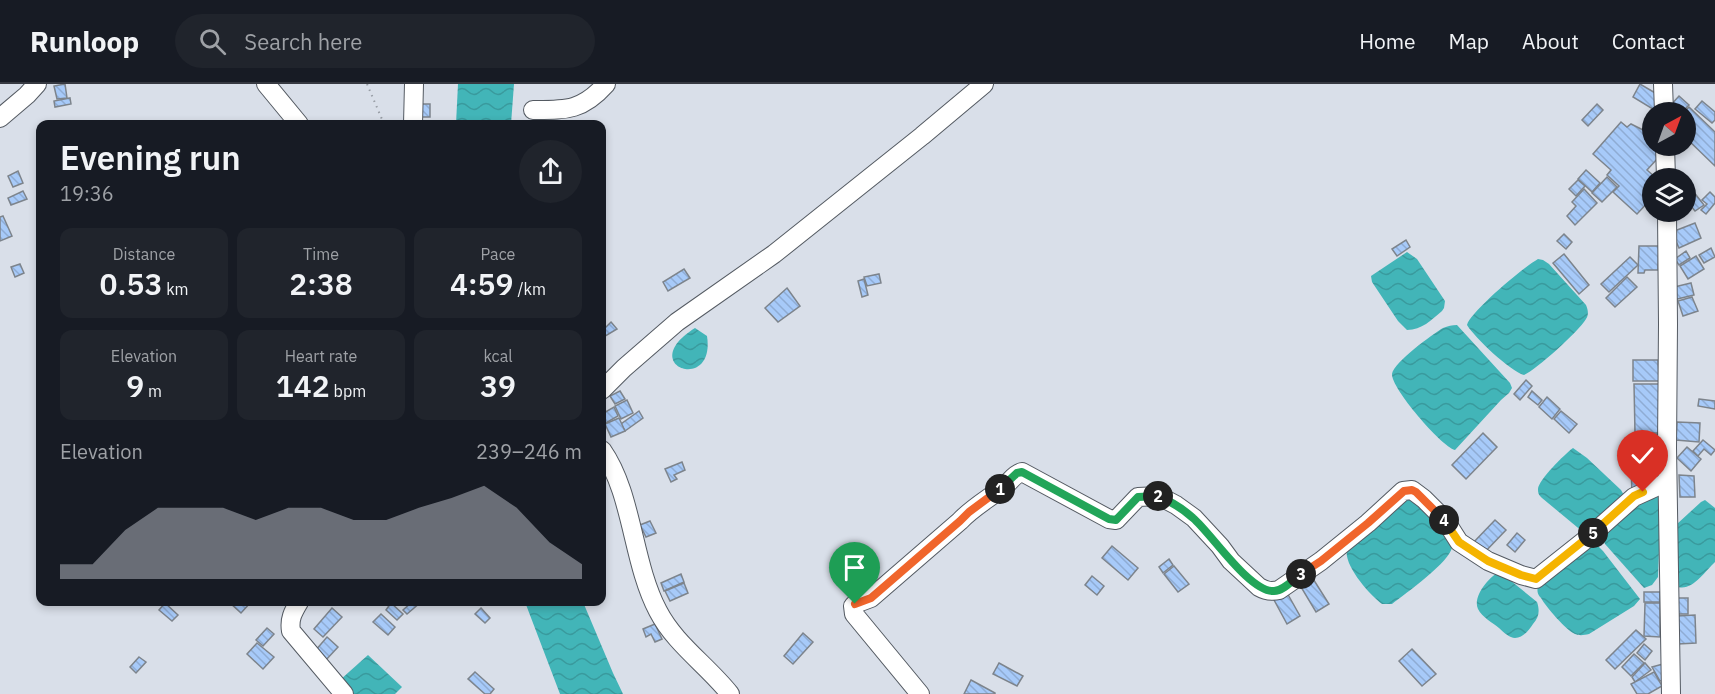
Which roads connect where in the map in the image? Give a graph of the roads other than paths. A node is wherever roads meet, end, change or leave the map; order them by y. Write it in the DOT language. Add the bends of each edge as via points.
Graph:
graph roads {
  1 [pos="37,84"];
  2 [pos="266,84"];
  3 [pos="414,84"];
  4 [pos="606,84"];
  5 [pos="984,84"];
  6 [pos="1663,84"];
  7 [pos="1664,102"];
  8 [pos="532,110"];
  9 [pos="0,118"];
  10 [pos="296,120"];
  11 [pos="413,120"];
  12 [pos="1667,222"];
  13 [pos="606,386"];
  14 [pos="606,456"];
  15 [pos="1667,482"];
  16 [pos="296,606"];
  17 [pos="344,694"];
  18 [pos="730,694"];
  19 [pos="920,694"];
  20 [pos="1671,694"];
  1 -- 9 [label="street"];
  2 -- 10 [label="street"];
  3 -- 11 [label="street"];
  4 -- 8 [label="street" via="594,98 576,107"];
  5 -- 13 [label="street" via="774,254 677,322"];
  6 -- 7 [label="street"];
  12 -- 15 [label="street"];
  14 -- 18 [label="street" via="621,491 658,612"];
  15 -- 19 [label="street" via="1634,496 1536,579 1488,561 1459,542 1445,520 1424,499 1412,490 1404,491 1321,561 1273,591 1259,587 1194,518 1159,496 1138,497 1116,520 1109,519 1022,472 1017,473 871,598 853,606 854,614"];
  15 -- 20 [label="street"];
  16 -- 17 [label="street" via="291,631"];
}
